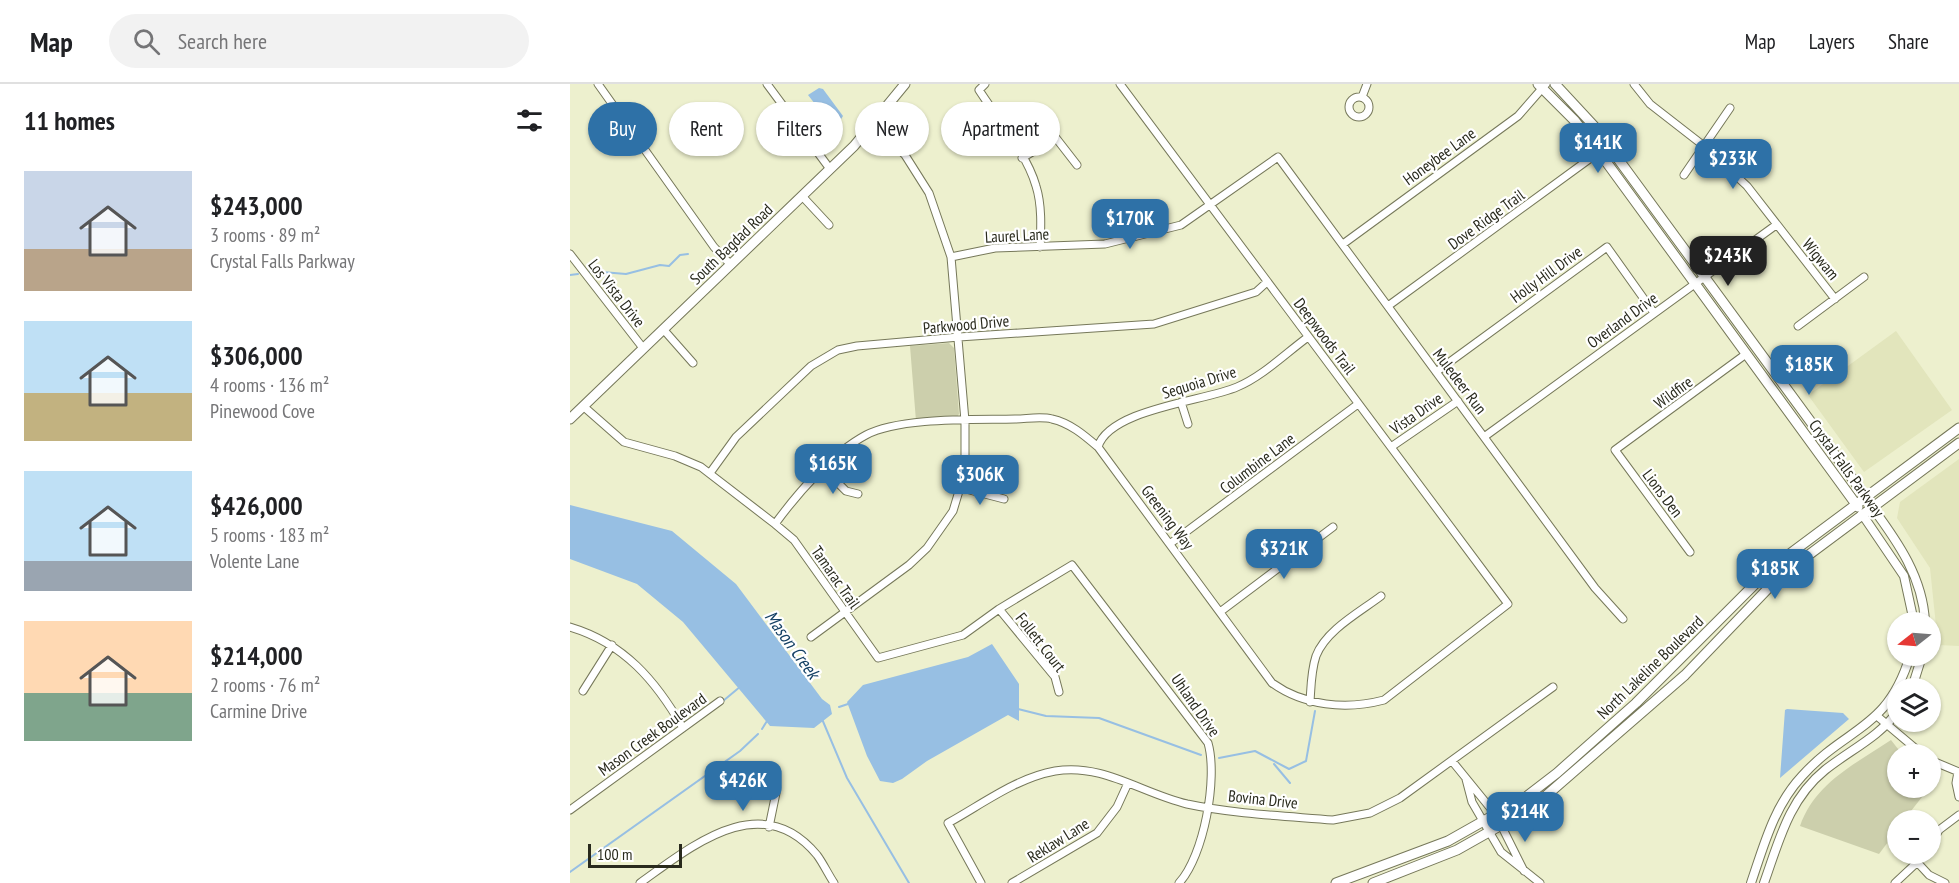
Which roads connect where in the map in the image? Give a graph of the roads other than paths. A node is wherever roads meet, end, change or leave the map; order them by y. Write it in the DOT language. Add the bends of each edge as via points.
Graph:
graph roads {
  1 [pos="598,84"];
  2 [pos="767,84"];
  3 [pos="905,84"];
  4 [pos="985,84"];
  5 [pos="1120,84"];
  6 [pos="1367,84"];
  7 [pos="1555,84"];
  8 [pos="1634,84"];
  9 [pos="1543,85"];
  10 [pos="1362,97"];
  11 [pos="891,102"];
  12 [pos="1730,108"];
  13 [pos="855,144"];
  14 [pos="1704,146"];
  15 [pos="1599,152"];
  16 [pos="906,156"];
  17 [pos="1278,157"];
  18 [pos="1022,158"];
  19 [pos="1077,165"];
  20 [pos="831,169"];
  21 [pos="1684,175"];
  22 [pos="802,196"];
  23 [pos="1211,205"];
  24 [pos="829,225"];
  25 [pos="1776,225"];
  26 [pos="1342,244"];
  27 [pos="1040,247"];
  28 [pos="570,254"];
  29 [pos="951,257"];
  30 [pos="731,265"];
  31 [pos="1704,277"];
  32 [pos="1864,277"];
  33 [pos="1267,282"];
  34 [pos="1695,284"];
  35 [pos="1835,299"];
  36 [pos="1388,306"];
  37 [pos="1654,313"];
  38 [pos="1798,326"];
  39 [pos="663,329"];
  40 [pos="959,337"];
  41 [pos="1308,337"];
  42 [pos="643,348"];
  43 [pos="1746,354"];
  44 [pos="693,363"];
  45 [pos="1436,372"];
  46 [pos="1458,401"];
  47 [pos="1181,402"];
  48 [pos="1358,404"];
  49 [pos="583,406"];
  50 [pos="570,419"];
  51 [pos="965,421"];
  52 [pos="1188,424"];
  53 [pos="1959,428"];
  54 [pos="1484,437"];
  55 [pos="1959,443"];
  56 [pos="1098,447"];
  57 [pos="1390,447"];
  58 [pos="1615,450"];
  59 [pos="824,469"];
  60 [pos="710,473"];
  61 [pos="962,488"];
  62 [pos="858,494"];
  63 [pos="1865,497"];
  64 [pos="1004,499"];
  65 [pos="1856,504"];
  66 [pos="1872,507"];
  67 [pos="1862,514"];
  68 [pos="775,524"];
  69 [pos="1333,527"];
  70 [pos="1171,543"];
  71 [pos="1690,552"];
  72 [pos="1072,565"];
  73 [pos="1381,596"];
  74 [pos="1508,604"];
  75 [pos="999,609"];
  76 [pos="844,612"];
  77 [pos="1220,612"];
  78 [pos="1912,612"];
  79 [pos="1924,612"];
  80 [pos="1623,619"];
  81 [pos="570,627"];
  82 [pos="811,637"];
  83 [pos="612,645"];
  84 [pos="1906,666"];
  85 [pos="1553,687"];
  86 [pos="583,691"];
  87 [pos="1059,692"];
  88 [pos="720,701"];
  89 [pos="1310,702"];
  90 [pos="1877,716"];
  91 [pos="1886,724"];
  92 [pos="683,728"];
  93 [pos="1910,744"];
  94 [pos="1452,761"];
  95 [pos="1941,765"];
  96 [pos="1959,772"];
  97 [pos="1466,779"];
  98 [pos="1128,783"];
  99 [pos="777,793"];
  100 [pos="1959,797"];
  101 [pos="1207,806"];
  102 [pos="570,810"];
  103 [pos="1496,815"];
  104 [pos="1959,815"];
  105 [pos="1484,823"];
  106 [pos="1503,826"];
  107 [pos="770,827"];
  108 [pos="1941,828"];
  109 [pos="1490,834"];
  110 [pos="1915,864"];
  111 [pos="1919,864"];
  112 [pos="1524,871"];
  113 [pos="640,883"];
  114 [pos="834,883"];
  115 [pos="981,883"];
  116 [pos="1012,883"];
  117 [pos="1179,883"];
  118 [pos="1336,883"];
  119 [pos="1373,883"];
  120 [pos="1540,883"];
  121 [pos="1751,883"];
  122 [pos="1764,883"];
  123 [pos="1896,883"];
  124 [pos="1945,883"];
  1 -- 30 [label="street" via="714,247"];
  2 -- 20 [label="street"];
  3 -- 11 [label="main road, South Bagdad Road"];
  4 -- 18 [label="street" via="979,90"];
  5 -- 23 [label="street, Deepwoods Trail"];
  6 -- 10 [label="street"];
  7 -- 31 [label="main road, Crystal Falls Parkway" via="1594,126"];
  8 -- 14 [label="street, Wigwam" via="1650,104"];
  9 -- 15 [label="main road, Crystal Falls Parkway"];
  9 -- 26 [label="street, Honeybee Lane" via="1518,116"];
  12 -- 14 [label="street"];
  13 -- 20 [label="main road, South Bagdad Road"];
  14 -- 21 [label="street"];
  14 -- 25 [label="street, Wigwam" via="1747,186"];
  15 -- 34 [label="main road, Crystal Falls Parkway"];
  15 -- 36 [label="street, Dove Ridge Trail"];
  16 -- 29 [label="street" via="929,193"];
  17 -- 23 [label="street, Laurel Lane"];
  17 -- 26 [label="street, Muledeer Run"];
  18 -- 19 [label="street" via="1056,138"];
  18 -- 27 [label="street" via="1038,194"];
  20 -- 22 [label="main road, South Bagdad Road"];
  22 -- 24 [label="street"];
  22 -- 30 [label="main road, South Bagdad Road"];
  23 -- 27 [label="street, Laurel Lane" via="1182,225 1105,244"];
  23 -- 33 [label="street, Deepwoods Trail"];
  25 -- 31 [label="street, Overland Drive"];
  25 -- 35 [label="street, Wigwam"];
  26 -- 36 [label="street, Muledeer Run"];
  27 -- 29 [label="street, Laurel Lane" via="995,248"];
  28 -- 42 [label="street, Los Vista Drive"];
  29 -- 40 [label="street"];
  30 -- 39 [label="main road, South Bagdad Road"];
  31 -- 34 [label="street, Overland Drive"];
  31 -- 63 [label="main road, Crystal Falls Parkway"];
  32 -- 35 [label="street"];
  33 -- 40 [label="street, Parkwood Drive" via="1256,292 1154,324"];
  33 -- 41 [label="street, Deepwoods Trail"];
  34 -- 37 [label="street, Overland Drive"];
  34 -- 43 [label="main road, Crystal Falls Parkway"];
  35 -- 38 [label="street"];
  36 -- 45 [label="street, Muledeer Run"];
  37 -- 45 [label="street, Holly Hill Drive" via="1607,247"];
  37 -- 54 [label="street, Overland Drive"];
  39 -- 42 [label="main road, South Bagdad Road"];
  39 -- 44 [label="street"];
  40 -- 51 [label="street"];
  40 -- 60 [label="street, Parkwood Drive" via="857,346 831,353 811,366 736,437"];
  41 -- 47 [label="street, Sequoia Drive" via="1244,384"];
  41 -- 48 [label="street, Deepwoods Trail"];
  42 -- 49 [label="main road, South Bagdad Road"];
  43 -- 58 [label="street, Wildfire"];
  43 -- 65 [label="main road, Crystal Falls Parkway"];
  45 -- 46 [label="street, Muledeer Run"];
  46 -- 54 [label="street, Muledeer Run"];
  46 -- 57 [label="street, Vista Drive"];
  47 -- 52 [label="street"];
  47 -- 56 [label="street, Sequoia Drive" via="1129,419 1102,437"];
  48 -- 57 [label="street, Deepwoods Trail"];
  48 -- 70 [label="street, Columbine Lane"];
  49 -- 50 [label="main road, South Bagdad Road"];
  49 -- 60 [label="street, Tamarac Trail" via="624,441 686,460"];
  51 -- 56 [label="street, Greening Way" via="1051,418 1079,430"];
  51 -- 59 [label="street, Greening Way" via="874,431 850,445"];
  51 -- 61 [label="street" via="967,461"];
  53 -- 63 [label="main road, North Lakeline Boulevard"];
  54 -- 80 [label="street, Muledeer Run" via="1595,588"];
  55 -- 66 [label="main road, North Lakeline Boulevard"];
  56 -- 70 [label="street, Greening Way"];
  57 -- 74 [label="street, Deepwoods Trail"];
  58 -- 71 [label="street, Lions Den"];
  59 -- 62 [label="street" via="846,491"];
  59 -- 68 [label="street, Greening Way"];
  60 -- 68 [label="street, Tamarac Trail"];
  61 -- 64 [label="street"];
  61 -- 76 [label="street" via="948,520 927,548"];
  63 -- 65 [label="main road, North Lakeline Boulevard"];
  63 -- 66 [label="main road, Crystal Falls Parkway"];
  65 -- 67 [label="main road, Crystal Falls Parkway"];
  65 -- 103 [label="main road, North Lakeline Boulevard" via="1772,567 1692,650 1557,773"];
  66 -- 67 [label="main road, North Lakeline Boulevard"];
  66 -- 79 [label="street, Crystal Falls Parkway" via="1914,572"];
  67 -- 78 [label="street, Crystal Falls Parkway" via="1904,576"];
  67 -- 106 [label="main road, North Lakeline Boulevard" via="1779,577 1685,675 1570,777"];
  68 -- 76 [label="street, Tamarac Trail" via="794,540"];
  69 -- 77 [label="street"];
  70 -- 77 [label="street, Greening Way"];
  72 -- 75 [label="street, Tamarac Trail"];
  72 -- 101 [label="street, Uhland Drive" via="1208,743 1212,768"];
  73 -- 89 [label="street" via="1323,644 1313,667"];
  74 -- 89 [label="street, Greening Way" via="1383,700 1363,705"];
  75 -- 76 [label="street, Tamarac Trail" via="963,635 878,658"];
  75 -- 87 [label="street, Follett Court" via="1054,676"];
  76 -- 82 [label="street"];
  77 -- 89 [label="street, Greening Way" via="1272,683 1287,694"];
  81 -- 83 [label="street"];
  83 -- 86 [label="street"];
  83 -- 92 [label="street" via="646,672"];
  84 -- 90 [label="street" via="1895,693"];
  85 -- 94 [label="street, Bovina Drive"];
  88 -- 92 [label="street, Mason Creek Boulevard"];
  90 -- 91 [label="street"];
  90 -- 121 [label="street" via="1819,759 1787,794 1766,837"];
  91 -- 93 [label="street"];
  91 -- 122 [label="street" via="1824,771 1799,798 1787,818"];
  92 -- 102 [label="street, Mason Creek Boulevard"];
  94 -- 97 [label="street"];
  94 -- 101 [label="street, Bovina Drive" via="1385,807 1352,817 1333,820"];
  95 -- 96 [label="street"];
  96 -- 100 [label="street"];
  97 -- 103 [label="street"];
  97 -- 105 [label="street" via="1472,802"];
  98 -- 101 [label="street, Bovina Drive"];
  98 -- 115 [label="street, Bovina Drive" via="1097,772 1052,772 1022,782 948,823"];
  98 -- 116 [label="street, Reklaw Lane" via="1117,807 1097,833"];
  99 -- 107 [label="street"];
  101 -- 117 [label="street, Uhland Drive" via="1198,855"];
  103 -- 105 [label="main road, North Lakeline Boulevard"];
  103 -- 106 [label="street"];
  104 -- 108 [label="street"];
  105 -- 109 [label="street"];
  105 -- 118 [label="main road, North Lakeline Boulevard" via="1448,841"];
  106 -- 109 [label="main road, North Lakeline Boulevard"];
  106 -- 112 [label="street"];
  107 -- 113 [label="street" via="740,825 720,831"];
  107 -- 114 [label="street" via="800,839 817,855"];
  109 -- 112 [label="street" via="1501,852"];
  109 -- 119 [label="main road, North Lakeline Boulevard"];
  110 -- 123 [label="street"];
  111 -- 124 [label="street"];
  112 -- 120 [label="street"];
}
